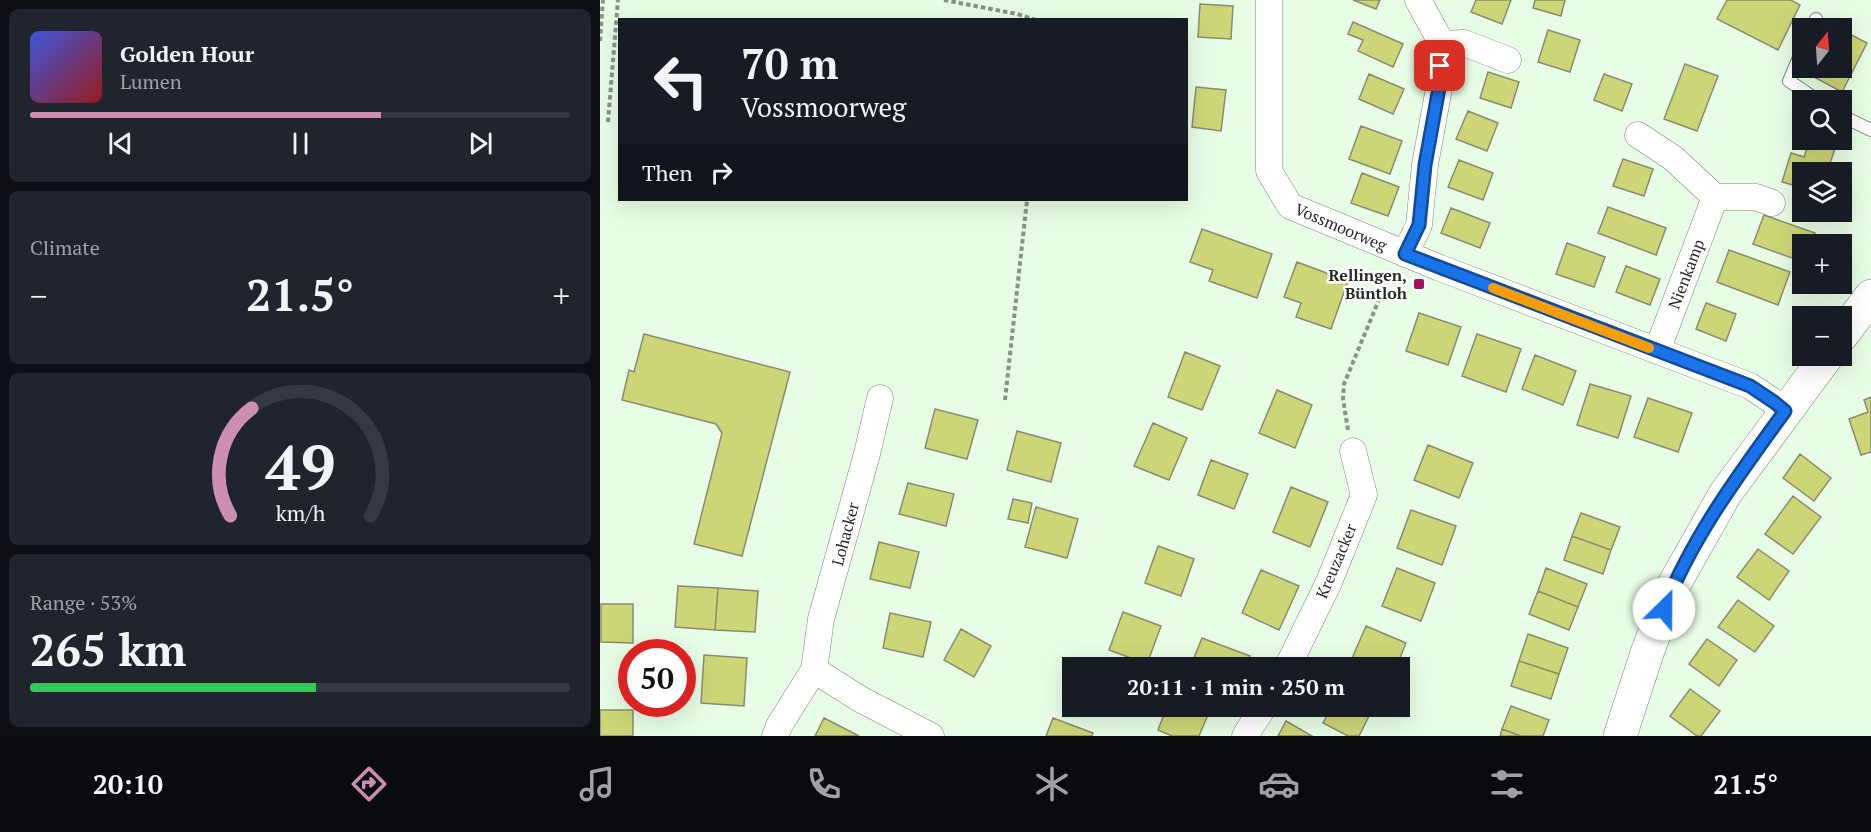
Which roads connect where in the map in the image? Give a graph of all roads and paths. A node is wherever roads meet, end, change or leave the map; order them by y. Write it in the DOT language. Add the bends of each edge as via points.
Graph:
graph roads {
  1 [pos="603,0"];
  2 [pos="618,0"];
  3 [pos="944,0"];
  4 [pos="1269,0"];
  5 [pos="1418,0"];
  6 [pos="1027,18"];
  7 [pos="600,40"];
  8 [pos="1442,44"];
  9 [pos="1508,60"];
  10 [pos="1792,74"];
  11 [pos="1802,90"];
  12 [pos="1852,121"];
  13 [pos="608,122"];
  14 [pos="1871,130"];
  15 [pos="1638,135"];
  16 [pos="1715,197"];
  17 [pos="1027,201"];
  18 [pos="1772,203"];
  19 [pos="1402,252"];
  20 [pos="1871,296"];
  21 [pos="1852,322"];
  22 [pos="1657,351"];
  23 [pos="1819,366"];
  24 [pos="880,398"];
  25 [pos="1005,400"];
  26 [pos="1785,411"];
  27 [pos="1353,451"];
  28 [pos="1292,657"];
  29 [pos="814,670"];
  30 [pos="1256,717"];
  31 [pos="775,736"];
  32 [pos="931,736"];
  33 [pos="1245,736"];
  34 [pos="1620,736"];
  1 -- 7 [label="path"];
  2 -- 13 [label="path"];
  3 -- 6 [label="path"];
  4 -- 19 [label="street, Vossmoorweg" via="1269,171 1290,206"];
  5 -- 8 [label="street"];
  8 -- 9 [label="street" via="1464,43"];
  8 -- 19 [label="street" via="1419,225"];
  10 -- 11 [label="lane" via="1789,81"];
  12 -- 14 [label="lane"];
  15 -- 16 [label="street" via="1673,158"];
  16 -- 18 [label="street" via="1756,197"];
  16 -- 22 [label="street, Nienkamp"];
  17 -- 25 [label="path"];
  19 -- 22 [label="street, Vossmoorweg"];
  19 -- 27 [label="path" via="1344,384 1345,416"];
  20 -- 21 [label="main road"];
  22 -- 26 [label="street, Vossmoorweg" via="1750,386"];
  23 -- 26 [label="main road"];
  24 -- 29 [label="street, Lohacker" via="821,619"];
  26 -- 34 [label="main road" via="1725,494 1672,588"];
  27 -- 28 [label="street, Kreuzacker" via="1364,495 1329,582"];
  29 -- 31 [label="street, Lohacker"];
  29 -- 32 [label="street"];
  30 -- 33 [label="street"];
}
